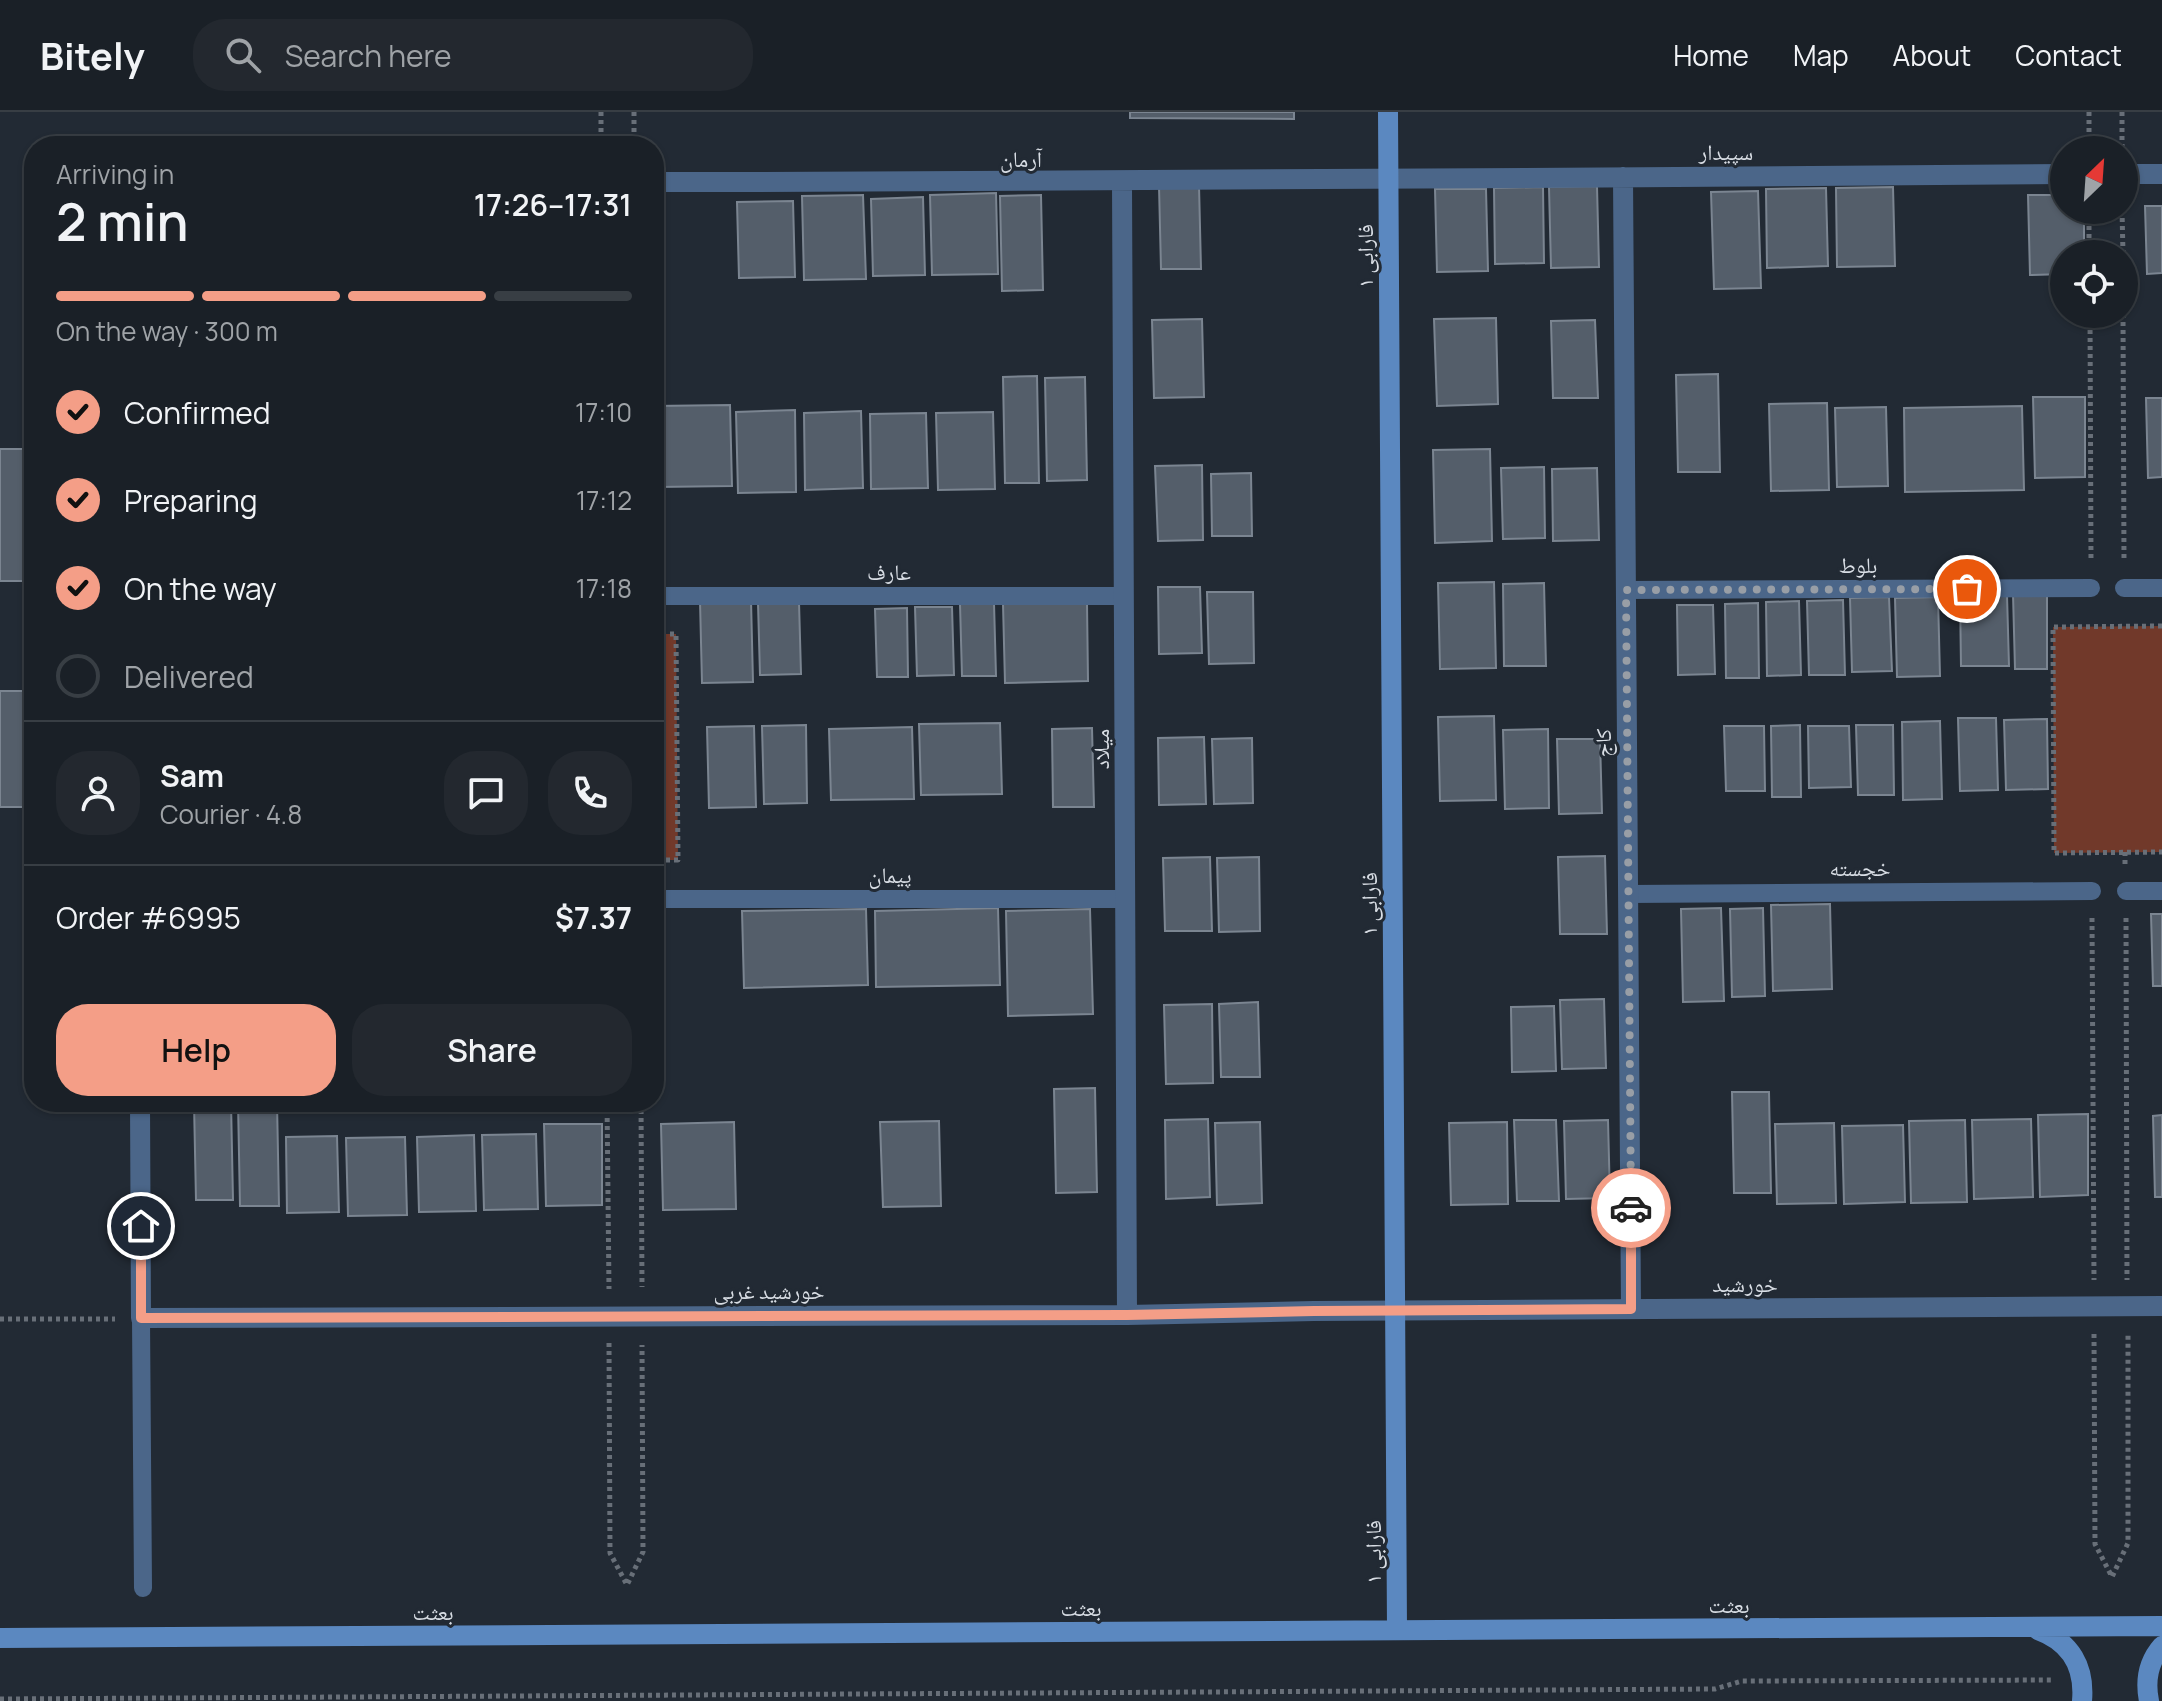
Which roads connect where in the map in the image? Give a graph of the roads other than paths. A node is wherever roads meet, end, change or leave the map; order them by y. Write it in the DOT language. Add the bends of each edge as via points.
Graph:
graph roads {
  1 [pos="1388,112"];
  2 [pos="2050,174"];
  3 [pos="2138,174"];
  4 [pos="2162,174"];
  5 [pos="1623,177"];
  6 [pos="1389,178"];
  7 [pos="664,182"];
  8 [pos="1122,183"];
  9 [pos="2091,588"];
  10 [pos="2124,588"];
  11 [pos="2162,588"];
  12 [pos="1626,590"];
  13 [pos="664,596"];
  14 [pos="1124,596"];
  15 [pos="2092,891"];
  16 [pos="2126,891"];
  17 [pos="2162,891"];
  18 [pos="1628,894"];
  19 [pos="664,899"];
  20 [pos="1126,899"];
  21 [pos="140,1112"];
  22 [pos="2162,1306"];
  23 [pos="1631,1309"];
  24 [pos="1396,1311"];
  25 [pos="1127,1315"];
  26 [pos="141,1318"];
  27 [pos="143,1588"];
  28 [pos="2162,1626"];
  29 [pos="2022,1628"];
  30 [pos="1397,1630"];
  31 [pos="0,1638"];
  32 [pos="2162,1646"];
  33 [pos="2082,1692"];
  34 [pos="2149,1701"];
  1 -- 6 [label="main road, فارابی ۱"];
  2 -- 5 [label="street, سپیدار"];
  3 -- 4 [label="street"];
  5 -- 6 [label="street, سپیدار"];
  5 -- 12 [label="street, کاج"];
  6 -- 8 [label="street, آرمان"];
  6 -- 24 [label="main road, فارابی ۱"];
  7 -- 8 [label="street, آرمان"];
  8 -- 14 [label="street, میلاد"];
  9 -- 12 [label="lane, بلوط"];
  10 -- 11 [label="lane"];
  12 -- 18 [label="street, کاج"];
  13 -- 14 [label="lane, عارف"];
  14 -- 20 [label="street, میلاد"];
  15 -- 18 [label="lane, خجسته"];
  16 -- 17 [label="lane"];
  18 -- 23 [label="street, کاج"];
  19 -- 20 [label="lane, پیمان"];
  20 -- 25 [label="street, میلاد"];
  21 -- 26 [label="street"];
  22 -- 23 [label="street, خورشید"];
  23 -- 24 [label="street, خورشید"];
  24 -- 25 [label="street, خورشید غربی"];
  24 -- 30 [label="main road, فارابی ۱"];
  25 -- 26 [label="street, خورشید غربی"];
  26 -- 27 [label="lane"];
  28 -- 29 [label="main road, بعثت"];
  29 -- 30 [label="main road, بعثت"];
  29 -- 33 [label="main road" via="2057,1638 2070,1650 2079,1666"];
  30 -- 31 [label="main road, بعثت"];
  32 -- 34 [label="main road" via="2149,1668"];
}
